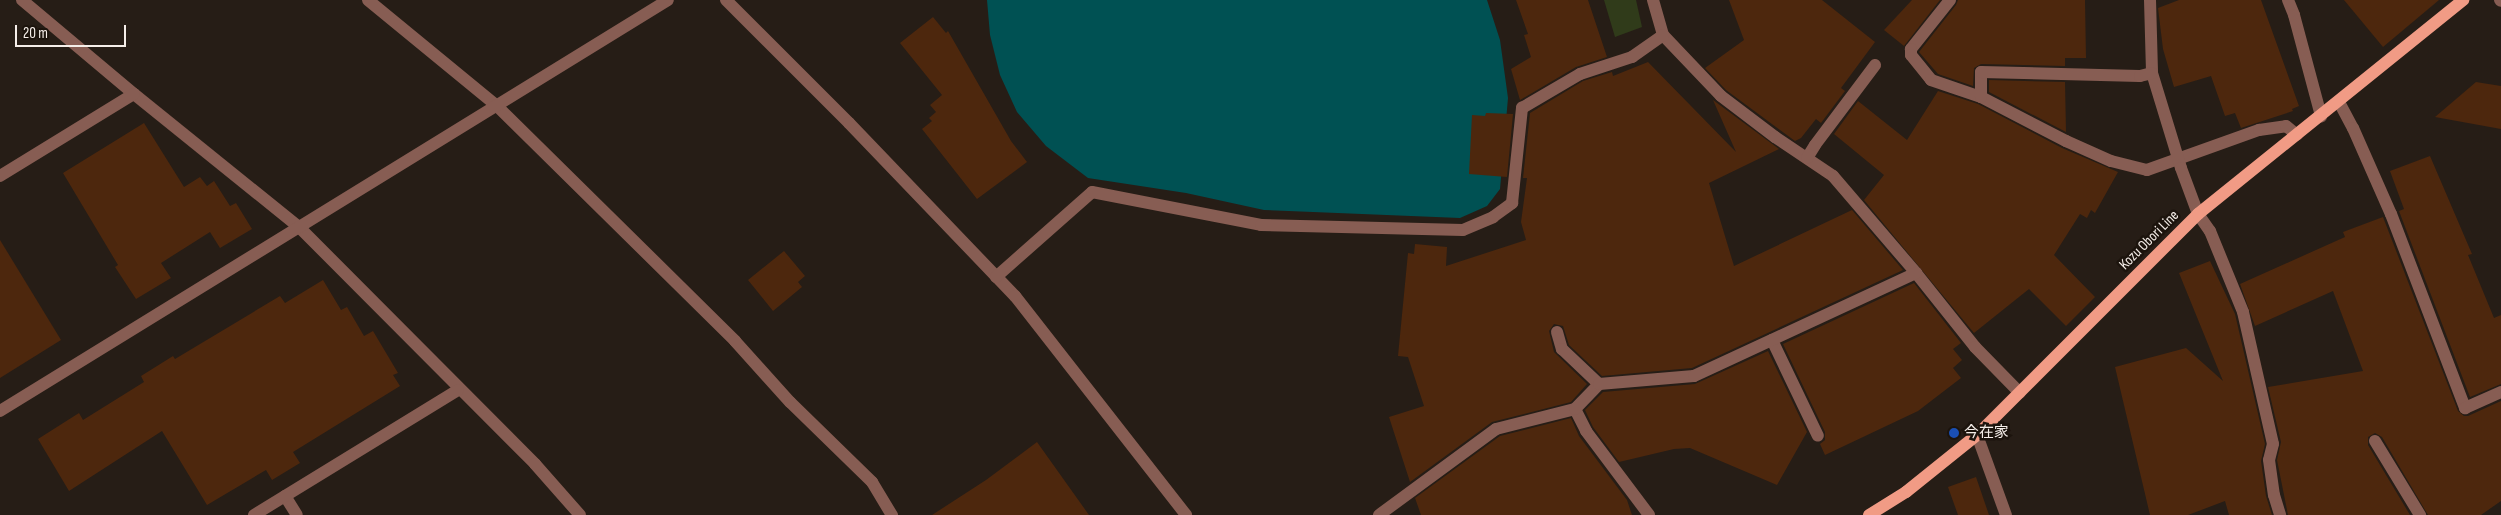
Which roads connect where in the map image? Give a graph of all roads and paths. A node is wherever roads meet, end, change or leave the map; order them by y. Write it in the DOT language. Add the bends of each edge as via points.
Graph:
graph roads {
  1 [pos="22,0"];
  2 [pos="368,0"];
  3 [pos="668,0"];
  4 [pos="726,0"];
  5 [pos="1653,0"];
  6 [pos="1950,0"];
  7 [pos="2150,0"];
  8 [pos="2288,0"];
  9 [pos="2463,0"];
  10 [pos="1663,35"];
  11 [pos="1875,65"];
  12 [pos="2152,73"];
  13 [pos="134,94"];
  14 [pos="1981,97"];
  15 [pos="2339,102"];
  16 [pos="496,105"];
  17 [pos="2321,116"];
  18 [pos="2297,135"];
  19 [pos="1807,158"];
  20 [pos="2178,158"];
  21 [pos="0,176"];
  22 [pos="2198,214"];
  23 [pos="300,228"];
  24 [pos="1916,274"];
  25 [pos="996,277"];
  26 [pos="1557,332"];
  27 [pos="1772,340"];
  28 [pos="1599,384"];
  29 [pos="458,390"];
  30 [pos="2501,392"];
  31 [pos="2020,393"];
  32 [pos="1574,409"];
  33 [pos="0,411"];
  34 [pos="1977,435"];
  35 [pos="1818,436"];
  36 [pos="2375,441"];
  37 [pos="285,496"];
  38 [pos="254,515"];
  39 [pos="297,515"];
  40 [pos="580,515"];
  41 [pos="892,515"];
  42 [pos="1186,515"];
  43 [pos="1379,515"];
  44 [pos="1649,515"];
  45 [pos="1869,515"];
  46 [pos="2006,515"];
  47 [pos="2280,515"];
  48 [pos="2420,515"];
  1 -- 13 [label="street"];
  2 -- 16 [label="street"];
  3 -- 16 [label="street"];
  4 -- 25 [label="street" via="850,122"];
  5 -- 10 [label="street"];
  6 -- 14 [label="street" via="1911,49 1911,54 1931,80"];
  7 -- 12 [label="street"];
  8 -- 17 [label="street"];
  9 -- 15 [label="main road, Kozu Obori Line"];
  10 -- 19 [label="street" via="1721,96"];
  10 -- 25 [label="street" via="1632,57 1580,74 1522,108 1512,203 1493,217 1463,230 1260,225 1092,192"];
  11 -- 19 [label="street"];
  12 -- 14 [label="street" via="2140,76 1981,72"];
  12 -- 20 [label="street"];
  13 -- 21 [label="street"];
  13 -- 23 [label="street"];
  14 -- 20 [label="street" via="2111,161 2147,170"];
  15 -- 17 [label="main road, Kozu Obori Line"];
  15 -- 30 [label="street" via="2390,214 2465,408"];
  16 -- 23 [label="street"];
  16 -- 41 [label="street" via="735,340 790,402 872,482"];
  17 -- 18 [label="main road, Kozu Obori Line"];
  18 -- 20 [label="street" via="2286,126 2277,126"];
  18 -- 22 [label="main road, Kozu Obori Line"];
  19 -- 24 [label="street" via="1833,176"];
  20 -- 22 [label="street"];
  22 -- 31 [label="main road, Kozu Obori Line"];
  22 -- 47 [label="street" via="2210,231 2242,312 2273,444 2268,460"];
  23 -- 29 [label="street"];
  23 -- 33 [label="street"];
  24 -- 27 [label="street"];
  24 -- 31 [label="street" via="1975,347"];
  25 -- 42 [label="street" via="1015,296"];
  26 -- 28 [label="street" via="1562,350"];
  27 -- 28 [label="street" via="1694,376"];
  27 -- 35 [label="street"];
  28 -- 32 [label="street"];
  29 -- 37 [label="street"];
  29 -- 40 [label="street" via="535,464"];
  31 -- 34 [label="main road, Kozu Obori Line"];
  32 -- 43 [label="street" via="1496,429"];
  32 -- 44 [label="street" via="1586,431"];
  34 -- 45 [label="main road, Kozu Obori Line" via="1906,492"];
  34 -- 46 [label="street"];
  36 -- 48 [label="street"];
  37 -- 38 [label="street"];
  37 -- 39 [label="street"];
}
